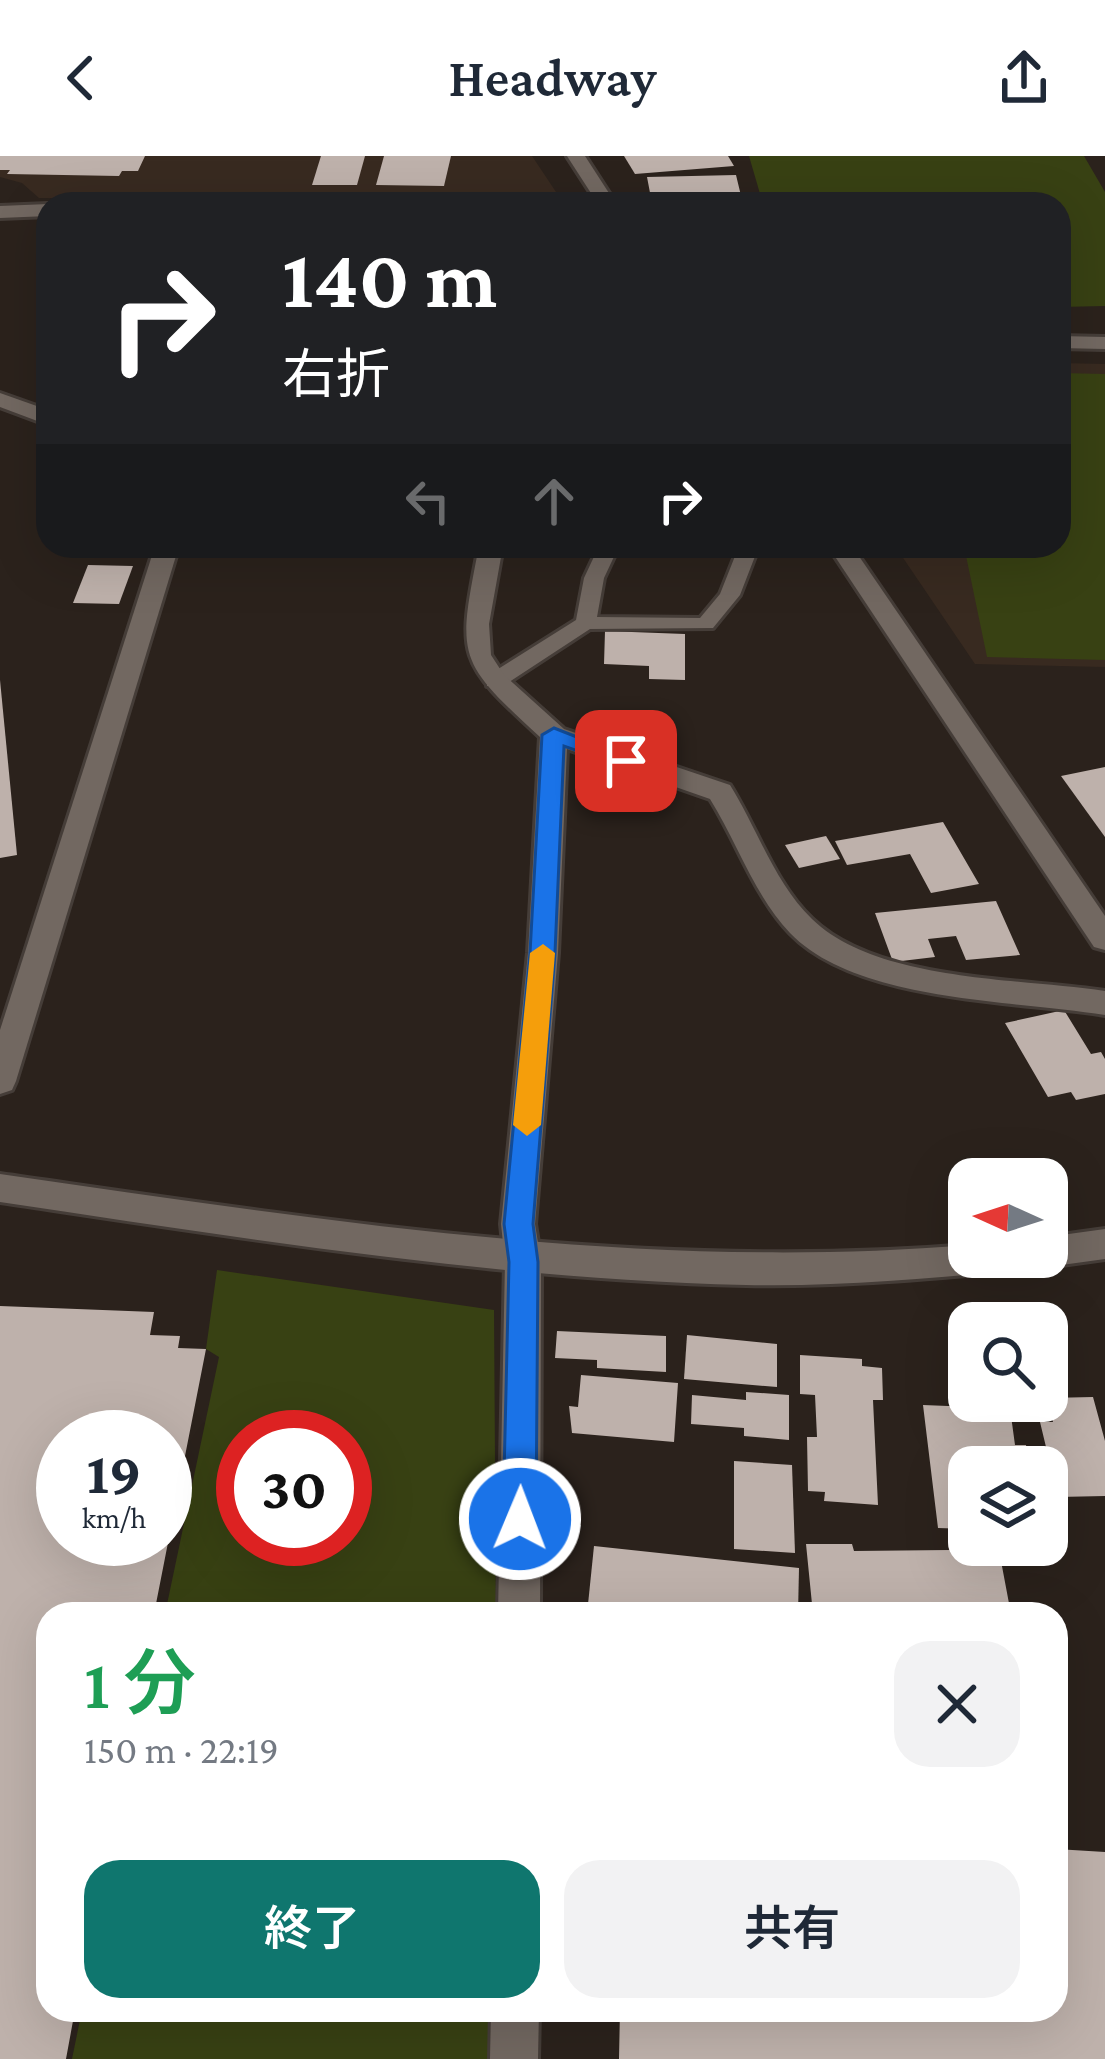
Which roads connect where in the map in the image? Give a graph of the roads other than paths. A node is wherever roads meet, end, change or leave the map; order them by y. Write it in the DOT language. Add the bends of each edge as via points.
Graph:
graph roads {
  1 [pos="576,156"];
  2 [pos="600,192"];
  3 [pos="36,210"];
  4 [pos="0,212"];
  5 [pos="1071,342"];
  6 [pos="1105,343"];
  7 [pos="0,399"];
  8 [pos="36,413"];
  9 [pos="163,558"];
  10 [pos="489,558"];
  11 [pos="603,558"];
  12 [pos="744,558"];
  13 [pos="848,558"];
  14 [pos="586,622"];
  15 [pos="495,681"];
  16 [pos="554,735"];
  17 [pos="1103,933"];
  18 [pos="1105,1003"];
  19 [pos="0,1081"];
  20 [pos="0,1188"];
  21 [pos="1105,1244"];
  22 [pos="1068,1249"];
  23 [pos="948,1261"];
  24 [pos="524,1262"];
  25 [pos="519,1602"];
  26 [pos="515,2022"];
  27 [pos="514,2059"];
  1 -- 2 [label="street"];
  3 -- 4 [label="street"];
  5 -- 6 [label="street"];
  7 -- 8 [label="street"];
  9 -- 19 [label="street"];
  10 -- 15 [label="street" via="476,624 478,656"];
  11 -- 14 [label="lane"];
  12 -- 14 [label="lane" via="730,595 706,625"];
  13 -- 17 [label="street"];
  14 -- 15 [label="lane"];
  15 -- 16 [label="street"];
  16 -- 18 [label="street" via="720,792 776,894 833,952 915,976"];
  16 -- 24 [label="street" via="518,1224"];
  20 -- 24 [label="street"];
  21 -- 22 [label="street"];
  23 -- 24 [label="street" via="843,1268"];
  24 -- 25 [label="street"];
  26 -- 27 [label="street"];
}
